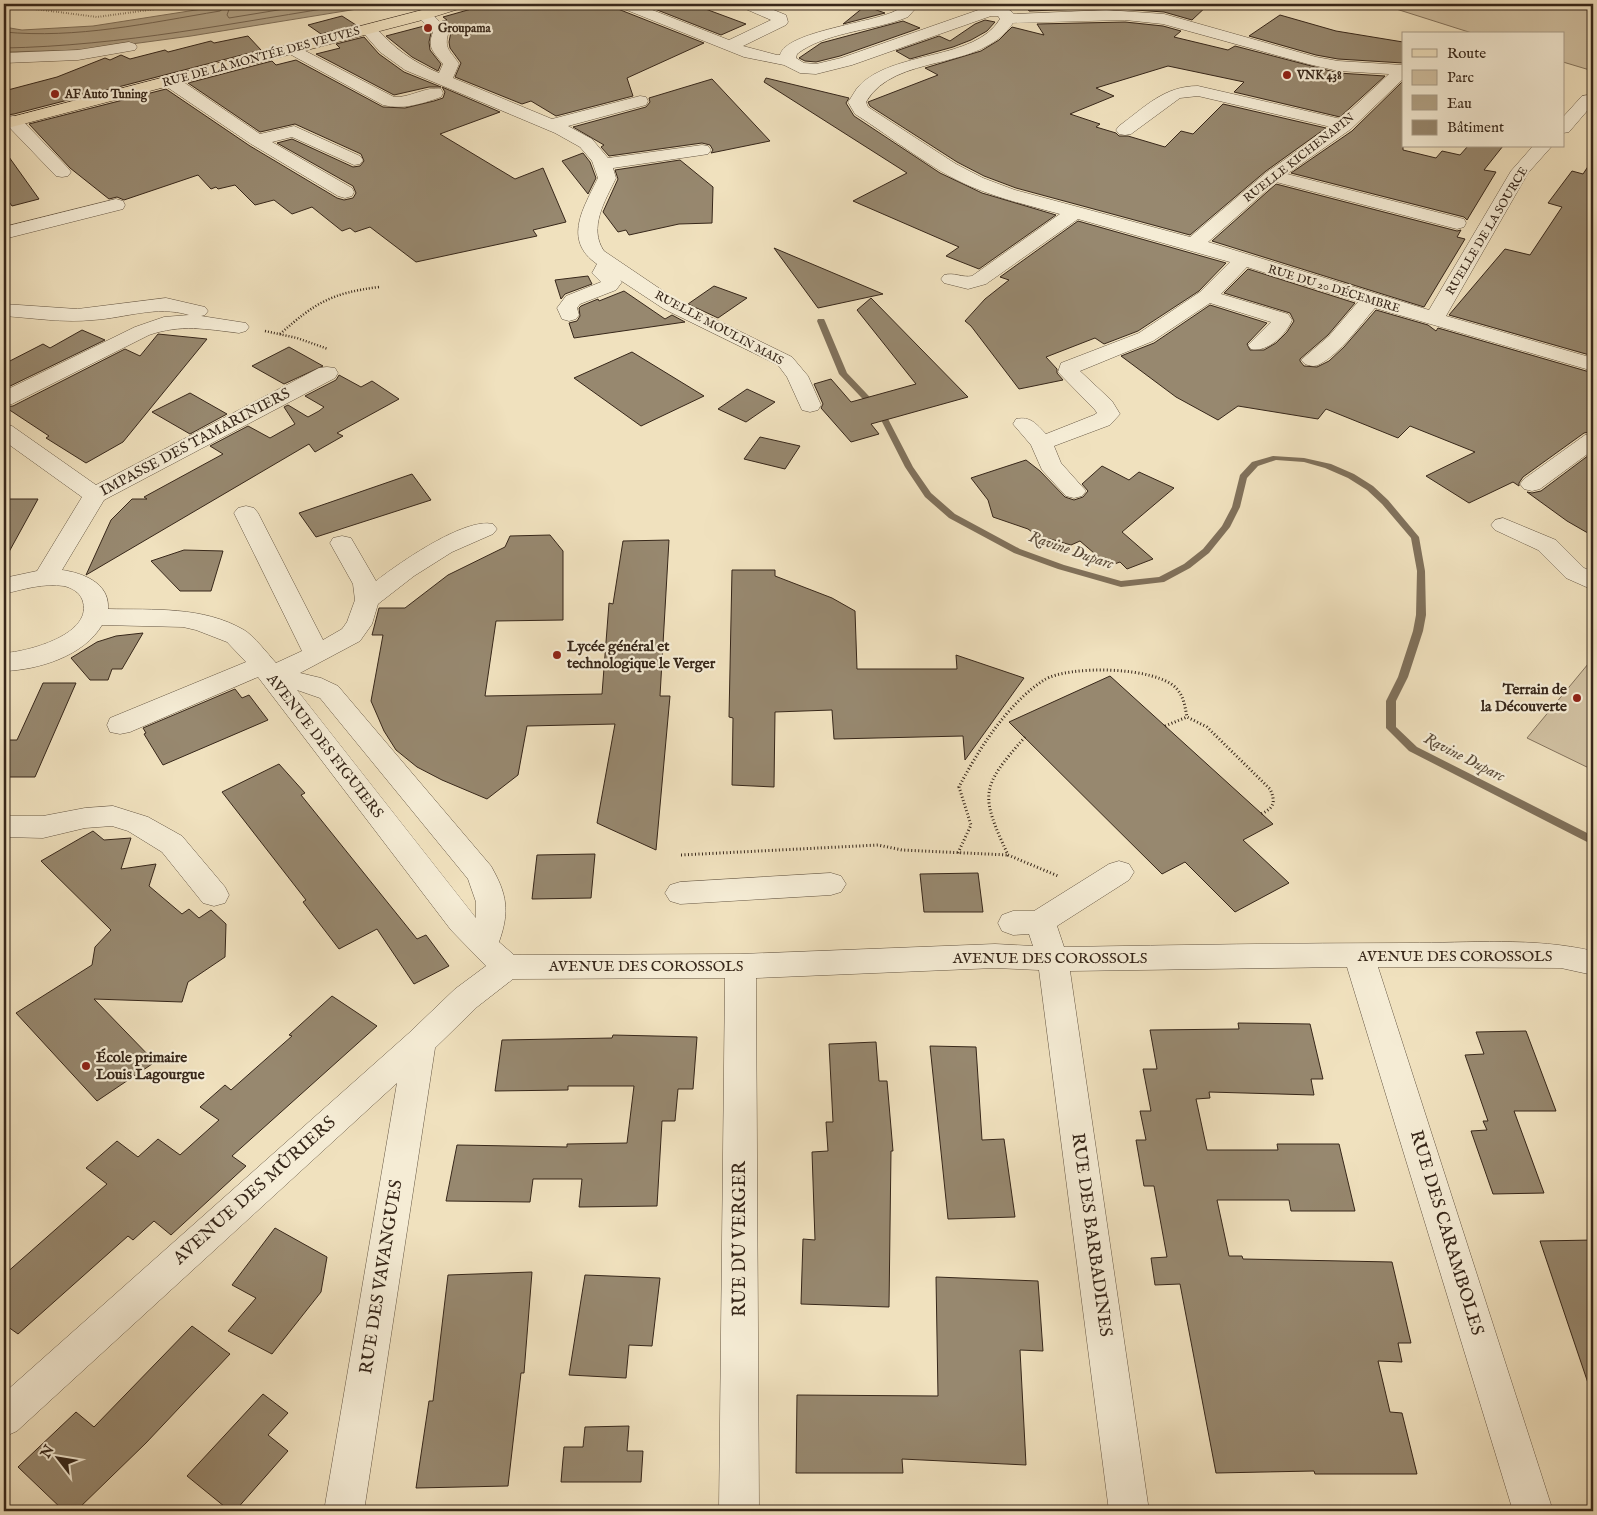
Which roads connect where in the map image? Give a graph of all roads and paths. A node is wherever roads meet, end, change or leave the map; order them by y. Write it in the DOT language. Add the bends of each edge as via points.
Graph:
graph roads {
  1 [pos="5,4"];
  2 [pos="193,4"];
  3 [pos="460,4"];
  4 [pos="624,4"];
  5 [pos="896,4"];
  6 [pos="758,5"];
  7 [pos="424,15"];
  8 [pos="1008,19"];
  9 [pos="368,30"];
  10 [pos="732,45"];
  11 [pos="129,47"];
  12 [pos="292,49"];
  13 [pos="4,58"];
  14 [pos="788,60"];
  15 [pos="1402,70"];
  16 [pos="1402,71"];
  17 [pos="170,81"];
  18 [pos="439,86"];
  19 [pos="1584,99"];
  20 [pos="640,101"];
  21 [pos="8,123"];
  22 [pos="551,124"];
  23 [pos="1345,124"];
  24 [pos="1564,127"];
  25 [pos="1125,130"];
  26 [pos="258,140"];
  27 [pos="1541,148"];
  28 [pos="702,150"];
  29 [pos="354,160"];
  30 [pos="603,164"];
  31 [pos="62,172"];
  32 [pos="1273,176"];
  33 [pos="345,192"];
  34 [pos="116,204"];
  35 [pos="1075,212"];
  36 [pos="1457,223"];
  37 [pos="4,233"];
  38 [pos="1194,244"];
  39 [pos="1242,260"];
  40 [pos="608,263"];
  41 [pos="951,279"];
  42 [pos="379,287"];
  43 [pos="1207,296"];
  44 [pos="1371,300"];
  45 [pos="4,310"];
  46 [pos="569,315"];
  47 [pos="1434,318"];
  48 [pos="239,327"];
  49 [pos="280,334"];
  50 [pos="1258,345"];
  51 [pos="1312,360"];
  52 [pos="1593,365"];
  53 [pos="327,373"];
  54 [pos="4,398"];
  55 [pos="810,405"];
  56 [pos="1024,424"];
  57 [pos="7,436"];
  58 [pos="1593,440"];
  59 [pos="1042,444"];
  60 [pos="1532,484"];
  61 [pos="1074,492"];
  62 [pos="95,495"];
  63 [pos="246,513"];
  64 [pos="1503,525"];
  65 [pos="485,529"];
  66 [pos="342,543"];
  67 [pos="46,576"];
  68 [pos="1593,582"];
  69 [pos="4,586"];
  70 [pos="367,600"];
  71 [pos="94,617"];
  72 [pos="317,654"];
  73 [pos="5,665"];
  74 [pos="267,670"];
  75 [pos="1187,717"];
  76 [pos="120,725"];
  77 [pos="1165,726"];
  78 [pos="1024,737"];
  79 [pos="1261,814"];
  80 [pos="4,827"];
  81 [pos="958,853"];
  82 [pos="681,855"];
  83 [pos="1008,855"];
  84 [pos="1119,872"];
  85 [pos="831,884"];
  86 [pos="1091,890"];
  87 [pos="680,893"];
  88 [pos="214,895"];
  89 [pos="1359,955"];
  90 [pos="495,956"];
  91 [pos="1053,959"];
  92 [pos="1593,963"];
  93 [pos="741,966"];
  94 [pos="420,1042"];
  95 [pos="4,1418"];
  96 [pos="344,1511"];
  97 [pos="739,1511"];
  98 [pos="1129,1511"];
  99 [pos="1533,1511"];
  1 -- 2 [label="path" via="97,17"];
  3 -- 7 [label="main road, RUE DE LA MONTÉE DES VEUVES"];
  4 -- 10 [label="street"];
  5 -- 14 [label="street" via="907,9 899,16 868,26 804,41 789,52"];
  6 -- 10 [label="street" via="780,18 780,22"];
  7 -- 9 [label="main road, RUE DE LA MONTÉE DES VEUVES"];
  7 -- 18 [label="street" via="441,31 438,46 451,64"];
  8 -- 14 [label="street" via="1001,11 989,11 846,62 816,69 800,68"];
  8 -- 15 [label="street" via="1098,14 1155,17 1314,61 1338,66"];
  8 -- 35 [label="street, RUE DU 20 DÉCEMBRE" via="1002,29 982,44 882,77 859,92 857,102 861,110 977,182"];
  9 -- 12 [label="main road, RUE DE LA MONTÉE DES VEUVES"];
  9 -- 18 [label="street" via="386,49"];
  10 -- 14 [label="street" via="764,57"];
  11 -- 13 [label="street" via="78,55"];
  12 -- 17 [label="main road, RUE DE LA MONTÉE DES VEUVES"];
  12 -- 18 [label="street" via="398,104"];
  16 -- 23 [label="street, RUELLE KICHENAPIN"];
  17 -- 21 [label="main road, RUE DE LA MONTÉE DES VEUVES"];
  17 -- 26 [label="street"];
  18 -- 22 [label="street"];
  19 -- 24 [label="street"];
  20 -- 22 [label="street"];
  21 -- 31 [label="street"];
  22 -- 30 [label="street" via="586,143"];
  23 -- 25 [label="street" via="1198,91 1184,91 1174,94"];
  23 -- 32 [label="street, RUELLE KICHENAPIN"];
  26 -- 29 [label="street" via="294,131"];
  26 -- 33 [label="street"];
  27 -- 47 [label="street, RUELLE DE LA SOURCE" via="1520,171"];
  28 -- 30 [label="street"];
  30 -- 40 [label="street, RUELLE MOULIN MAIS" via="606,178 593,207 586,235 591,249"];
  32 -- 36 [label="street"];
  32 -- 38 [label="street, RUELLE KICHENAPIN"];
  34 -- 37 [label="street"];
  35 -- 38 [label="street, RUE DU 20 DÉCEMBRE"];
  35 -- 41 [label="street" via="979,280 960,283"];
  38 -- 39 [label="street, RUE DU 20 DÉCEMBRE"];
  39 -- 43 [label="street"];
  39 -- 44 [label="street, RUE DU 20 DÉCEMBRE"];
  40 -- 46 [label="street" via="602,273 612,282 609,286 573,300 567,308"];
  40 -- 55 [label="street, RUELLE MOULIN MAIS" via="671,306 785,361 797,376"];
  42 -- 49 [label="path" via="329,298 315,305"];
  43 -- 50 [label="street" via="1281,318 1280,325"];
  43 -- 59 [label="street" via="1146,337 1069,368 1109,414 1102,420"];
  44 -- 47 [label="street, RUE DU 20 DÉCEMBRE"];
  44 -- 51 [label="street" via="1336,340"];
  45 -- 48 [label="street" via="77,315 156,303 172,304 186,306"];
  47 -- 52 [label="street, RUE DU 20 DÉCEMBRE"];
  48 -- 49 [label="path"];
  48 -- 54 [label="street" via="190,321 164,323"];
  49 -- 53 [label="path" via="328,349 335,356 335,366"];
  53 -- 62 [label="street, IMPASSE DES TAMARINIERS"];
  56 -- 59 [label="street"];
  57 -- 62 [label="street"];
  58 -- 60 [label="street"];
  59 -- 61 [label="street" via="1050,466"];
  62 -- 67 [label="street, IMPASSE DES TAMARINIERS"];
  63 -- 72 [label="street"];
  64 -- 68 [label="street" via="1547,545 1575,573"];
  65 -- 70 [label="street" via="443,547"];
  66 -- 70 [label="street" via="365,584"];
  67 -- 69 [label="street"];
  67 -- 71 [label="street" via="65,578 91,592 96,604"];
  70 -- 72 [label="street" via="359,624 350,635"];
  71 -- 73 [label="street" via="71,642 44,655"];
  71 -- 74 [label="street, AVENUE DES FIGUIERS" via="183,619 202,623 236,636"];
  72 -- 74 [label="street"];
  74 -- 76 [label="street"];
  74 -- 90 [label="street, AVENUE DES FIGUIERS" via="462,922"];
  74 -- 90 [label="street" via="329,692 481,874 493,903 490,925"];
  75 -- 77 [label="path"];
  75 -- 79 [label="path" via="1207,727 1270,789 1275,804"];
  75 -- 81 [label="path" via="1183,695 1168,682 1148,673 1094,671 1044,680 999,725 972,761 959,787 971,825"];
  78 -- 83 [label="path" via="998,771 988,794 992,819"];
  80 -- 88 [label="street" via="43,828 85,818 113,816 138,824 172,844"];
  81 -- 82 [label="path" via="902,850 878,845"];
  81 -- 83 [label="path"];
  83 -- 86 [label="path"];
  84 -- 86 [label="street"];
  85 -- 87 [label="street"];
  86 -- 91 [label="street, RUE DES BARBADINES" via="1026,922"];
  89 -- 91 [label="street, AVENUE DES COROSSOLS"];
  89 -- 92 [label="street, AVENUE DES COROSSOLS" via="1536,955"];
  89 -- 99 [label="street, RUE DES CARAMBOLES"];
  90 -- 93 [label="street, AVENUE DES COROSSOLS"];
  90 -- 94 [label="street, AVENUE DES MÛRIERS" via="466,998"];
  91 -- 93 [label="street, AVENUE DES COROSSOLS" via="995,956"];
  91 -- 98 [label="street, RUE DES BARBADINES"];
  93 -- 97 [label="street, RUE DU VERGER"];
  94 -- 95 [label="street, AVENUE DES MÛRIERS"];
  94 -- 96 [label="street, RUE DES VAVANGUES"];
}
